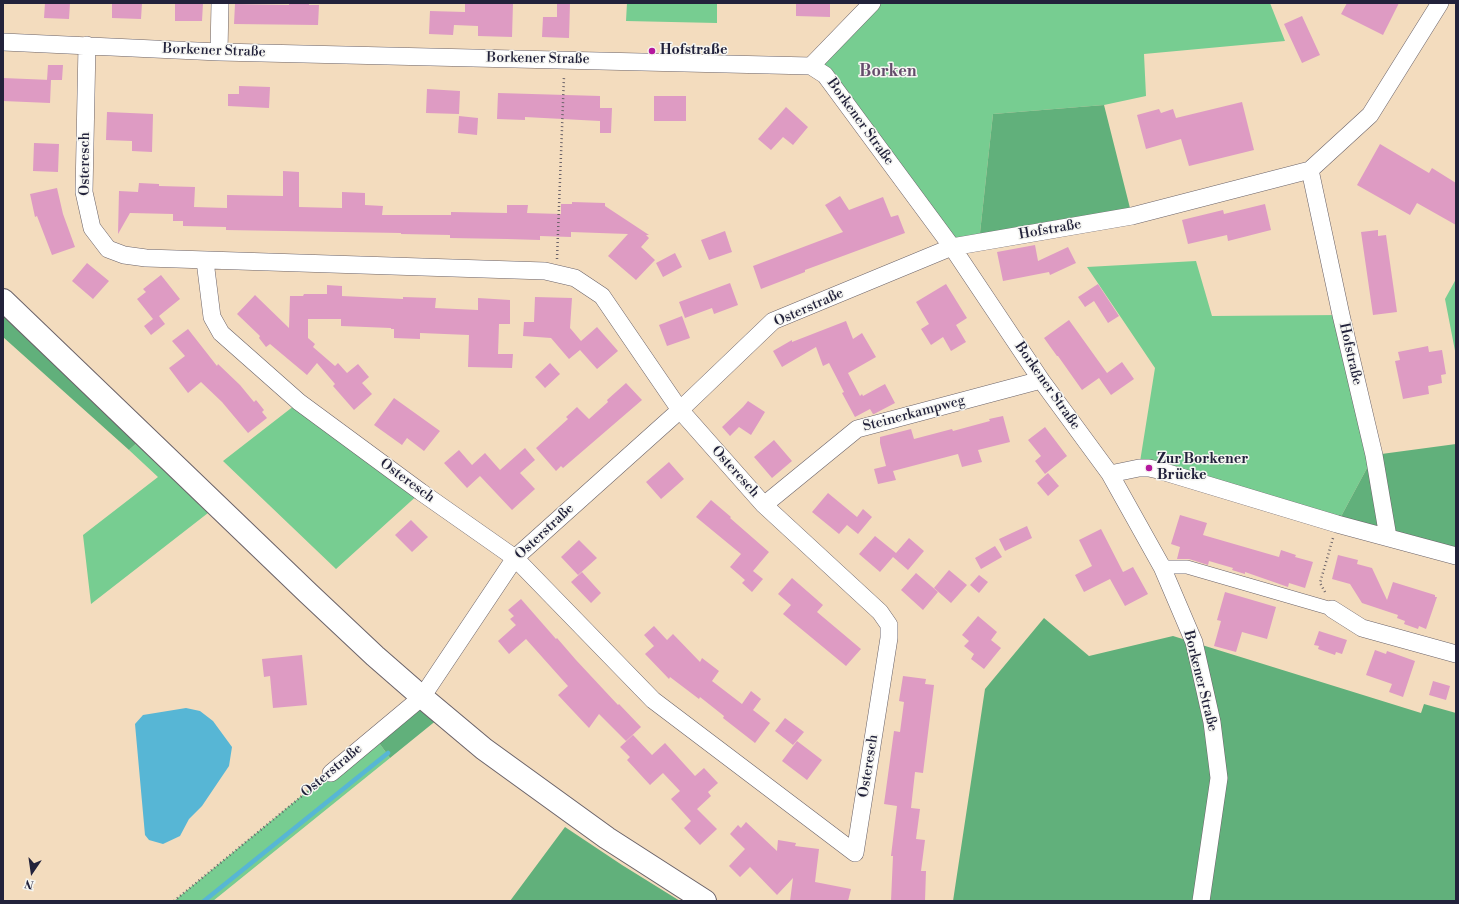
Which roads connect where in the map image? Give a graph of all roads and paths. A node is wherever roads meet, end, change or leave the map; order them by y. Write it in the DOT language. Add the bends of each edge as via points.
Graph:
graph roads {
  1 [pos="220,3"];
  2 [pos="872,3"];
  3 [pos="1440,3"];
  4 [pos="3,42"];
  5 [pos="87,46"];
  6 [pos="219,52"];
  7 [pos="565,59"];
  8 [pos="811,66"];
  9 [pos="1310,170"];
  10 [pos="952,247"];
  11 [pos="205,261"];
  12 [pos="556,273"];
  13 [pos="3,300"];
  14 [pos="1041,380"];
  15 [pos="680,410"];
  16 [pos="1110,474"];
  17 [pos="764,505"];
  18 [pos="1337,524"];
  19 [pos="1388,537"];
  20 [pos="1456,556"];
  21 [pos="516,558"];
  22 [pos="1162,567"];
  23 [pos="1332,609"];
  24 [pos="1456,654"];
  25 [pos="422,697"];
  26 [pos="331,773"];
  27 [pos="174,901"];
  28 [pos="705,901"];
  29 [pos="1201,901"];
  1 -- 6 [label="street"];
  2 -- 8 [label="street"];
  3 -- 9 [label="street, Hofstraße" via="1370,115"];
  4 -- 5 [label="street, Borkener Straße"];
  5 -- 6 [label="street, Borkener Straße"];
  5 -- 11 [label="street, Osteresch" via="84,192 92,228 108,248 124,255"];
  6 -- 7 [label="street, Borkener Straße"];
  7 -- 8 [label="street, Borkener Straße"];
  7 -- 12 [label="path"];
  8 -- 10 [label="street, Borkener Straße" via="825,75"];
  9 -- 10 [label="street, Hofstraße" via="1132,216"];
  9 -- 19 [label="street, Hofstraße" via="1374,455"];
  10 -- 14 [label="street, Borkener Straße"];
  10 -- 15 [label="street, Osterstraße" via="773,321"];
  11 -- 12 [label="street, Osteresch" via="545,270"];
  11 -- 21 [label="street, Osteresch" via="212,317 221,333 299,402"];
  12 -- 15 [label="street, Osteresch" via="575,278 602,296"];
  13 -- 25 [label="street" via="375,656"];
  14 -- 16 [label="street, Borkener Straße"];
  14 -- 17 [label="street, Steinerkampweg" via="858,429"];
  15 -- 17 [label="street, Osteresch"];
  15 -- 21 [label="street, Osterstraße"];
  16 -- 18 [label="street" via="1149,468"];
  16 -- 22 [label="street, Borkener Straße"];
  17 -- 21 [label="street, Osteresch" via="880,612 889,625 855,853 653,700"];
  18 -- 19 [label="street"];
  18 -- 23 [label="path" via="1320,583"];
  19 -- 20 [label="street"];
  21 -- 25 [label="street, Osterstraße"];
  22 -- 23 [label="street" via="1187,567"];
  22 -- 29 [label="street, Borkener Straße" via="1194,642 1212,722 1219,778"];
  23 -- 24 [label="street" via="1362,628"];
  25 -- 26 [label="street, Osterstraße"];
  25 -- 28 [label="street" via="484,749 607,838"];
  26 -- 27 [label="path, Osterstraße"];
}
